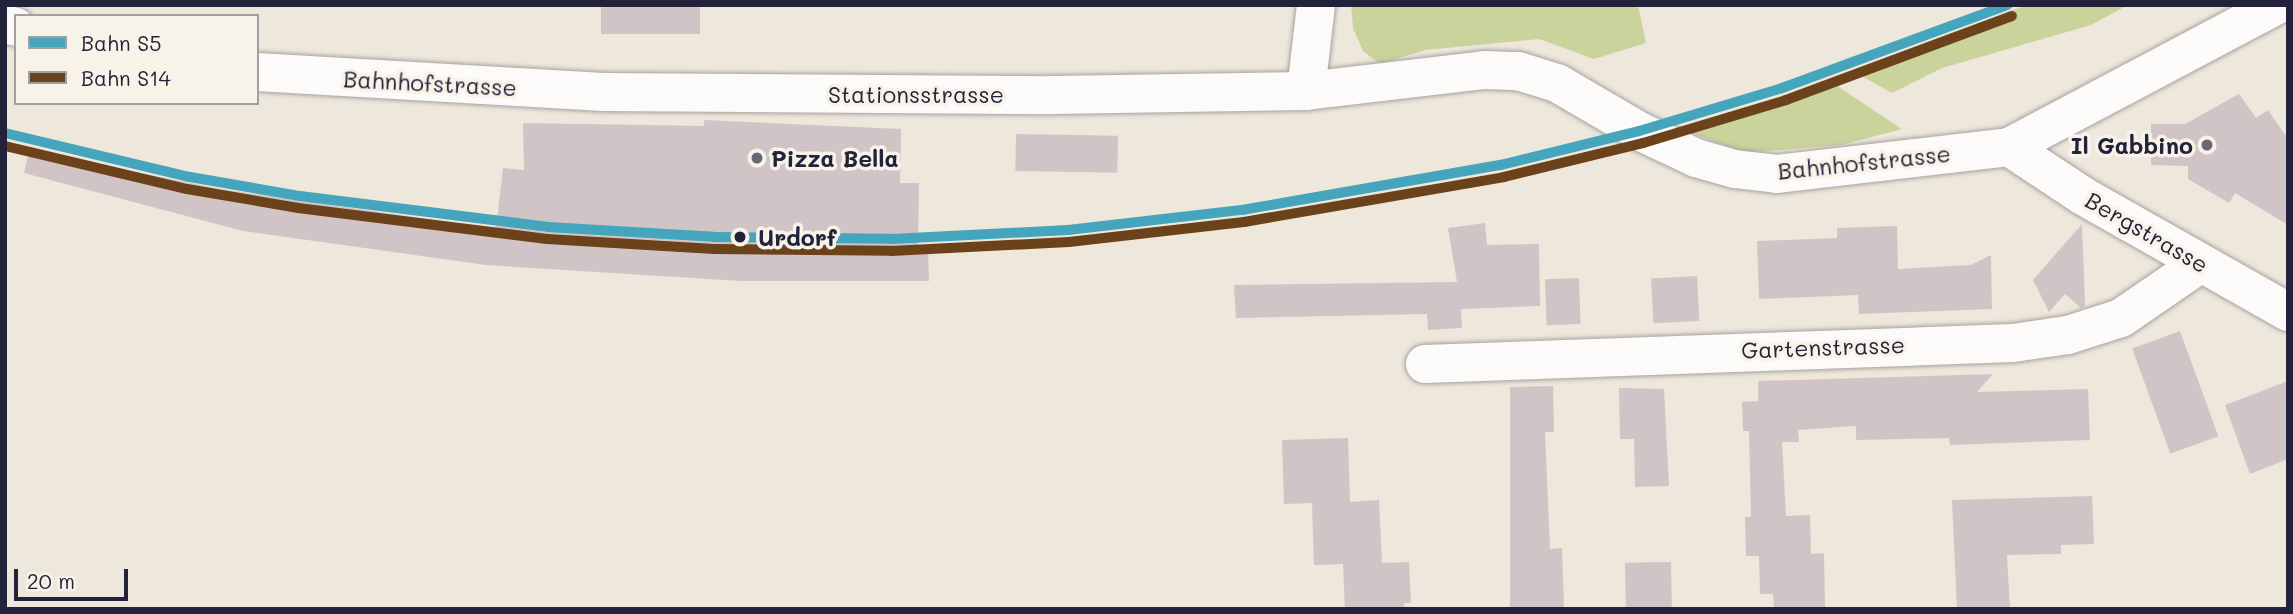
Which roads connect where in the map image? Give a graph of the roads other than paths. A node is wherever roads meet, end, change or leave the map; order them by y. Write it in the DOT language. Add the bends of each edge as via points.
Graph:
graph roads {
  1 [pos="1316,5"];
  2 [pos="2277,5"];
  3 [pos="259,72"];
  4 [pos="1306,91"];
  5 [pos="603,92"];
  6 [pos="1229,95"];
  7 [pos="2009,147"];
  8 [pos="2201,262"];
  9 [pos="2288,312"];
  10 [pos="1425,364"];
  1 -- 4 [label="street"];
  2 -- 7 [label="street, Bahnhofstrasse"];
  3 -- 5 [label="street, Bahnhofstrasse"];
  4 -- 6 [label="street, Bahnhofstrasse"];
  4 -- 7 [label="street, Bahnhofstrasse" via="1485,70 1518,71 1557,83 1696,158 1735,169 1777,173"];
  5 -- 6 [label="street, Stationsstrasse"];
  7 -- 8 [label="street, Bergstrasse" via="2083,197"];
  8 -- 9 [label="street, Bergstrasse"];
  8 -- 10 [label="street, Gartenstrasse" via="2121,318 2068,335 2013,342"];
}
